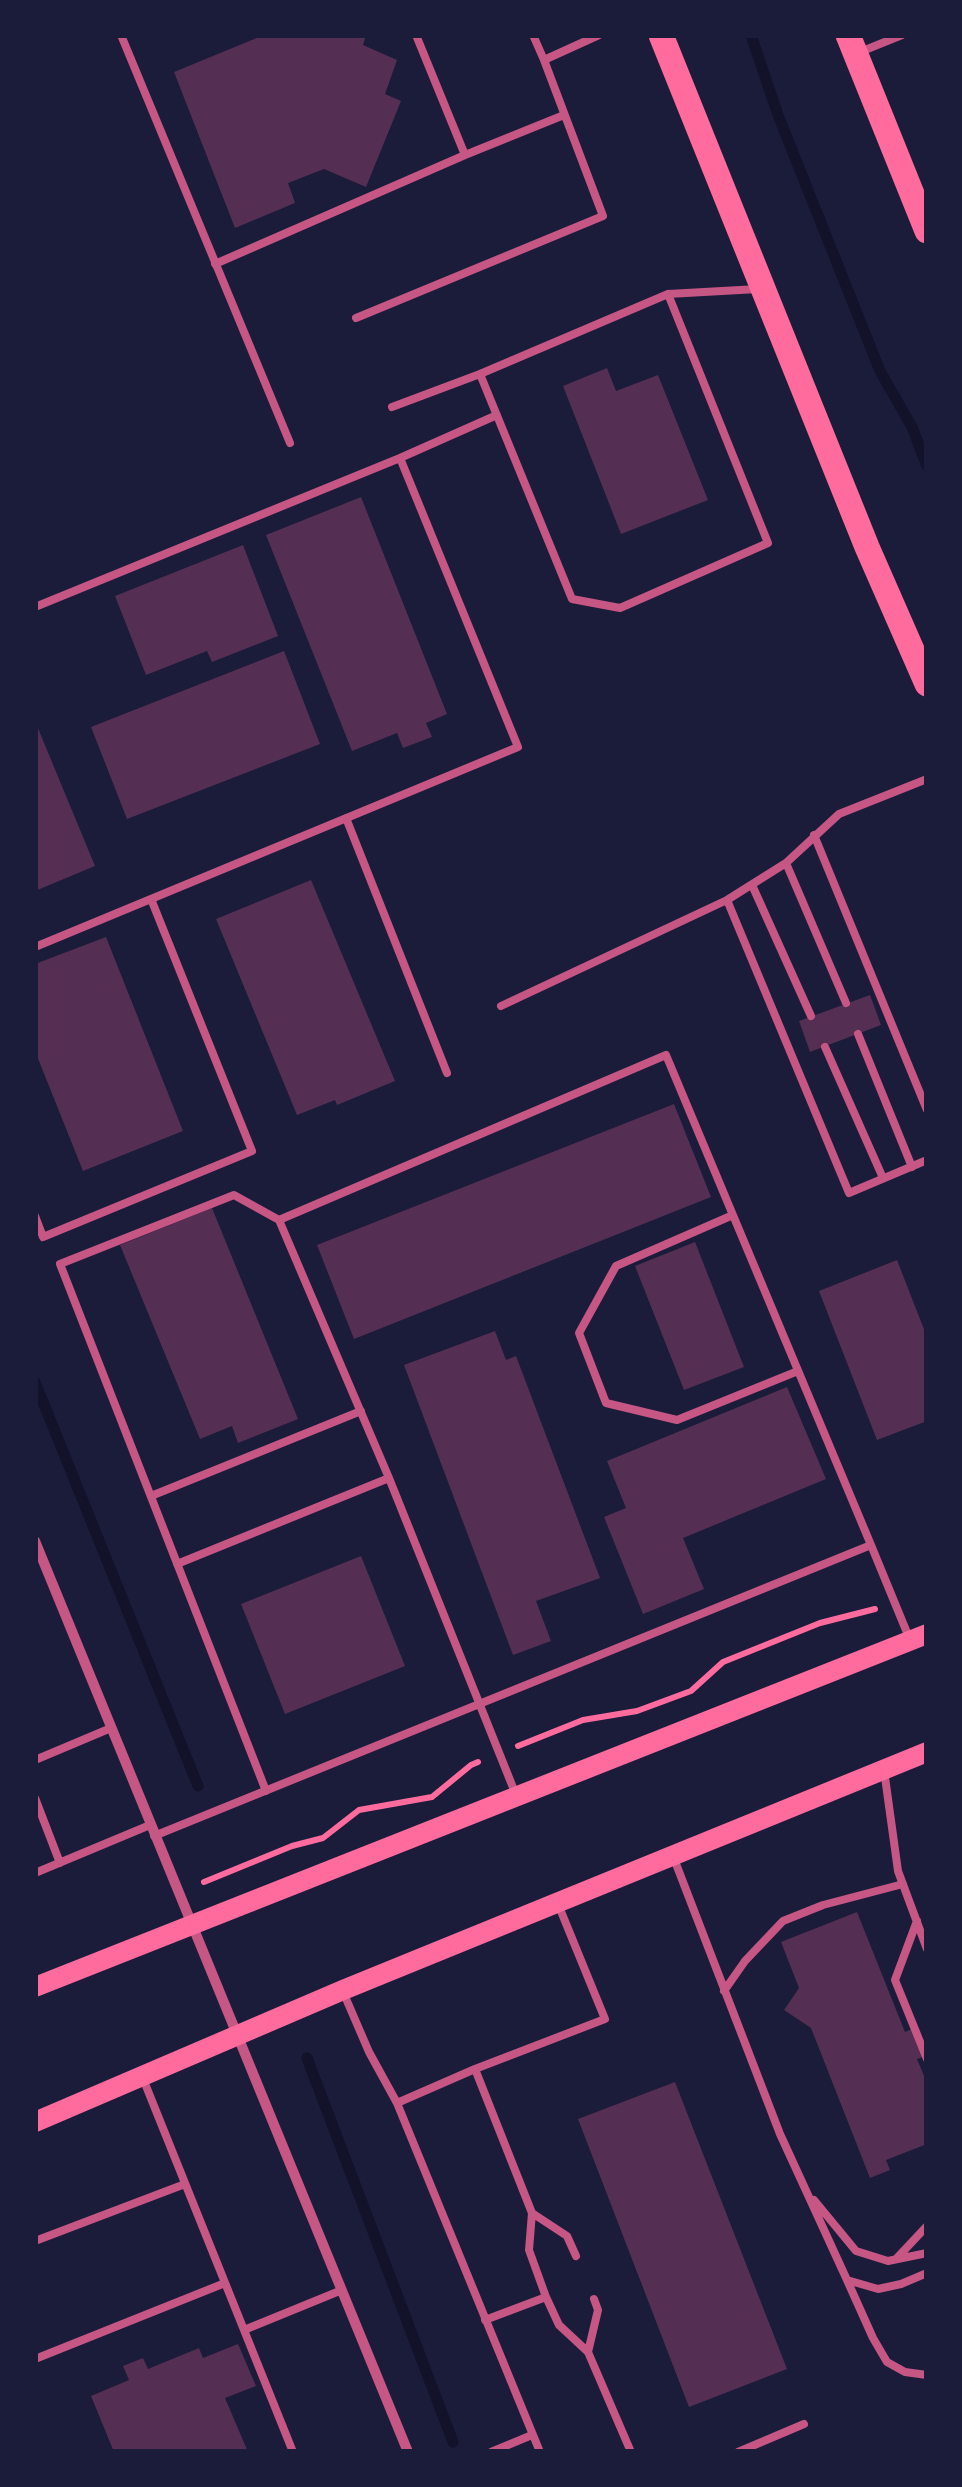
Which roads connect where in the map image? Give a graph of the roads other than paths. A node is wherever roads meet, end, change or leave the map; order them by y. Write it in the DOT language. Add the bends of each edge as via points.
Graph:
graph roads {
  1 [pos="121,35"];
  2 [pos="416,35"];
  3 [pos="533,35"];
  4 [pos="599,35"];
  5 [pos="661,35"];
  6 [pos="902,35"];
  7 [pos="852,44"];
  8 [pos="544,60"];
  9 [pos="564,115"];
  10 [pos="465,155"];
  11 [pos="927,231"];
  12 [pos="215,264"];
  13 [pos="763,289"];
  14 [pos="668,294"];
  15 [pos="356,318"];
  16 [pos="480,374"];
  17 [pos="392,408"];
  18 [pos="498,415"];
  19 [pos="290,443"];
  20 [pos="400,458"];
  21 [pos="35,607"];
  22 [pos="927,684"];
  23 [pos="927,779"];
  24 [pos="346,818"];
  25 [pos="814,836"];
  26 [pos="786,863"];
  27 [pos="752,885"];
  28 [pos="152,899"];
  29 [pos="727,900"];
  30 [pos="35,948"];
  31 [pos="846,1004"];
  32 [pos="501,1006"];
  33 [pos="811,1016"];
  34 [pos="858,1034"];
  35 [pos="824,1046"];
  36 [pos="447,1072"];
  37 [pos="927,1110"];
  38 [pos="927,1160"];
  39 [pos="912,1167"];
  40 [pos="882,1178"];
  41 [pos="35,1216"];
  42 [pos="733,1216"];
  43 [pos="278,1220"];
  44 [pos="798,1371"];
  45 [pos="361,1411"];
  46 [pos="390,1478"];
  47 [pos="150,1496"];
  48 [pos="35,1541"];
  49 [pos="871,1545"];
  50 [pos="177,1564"];
  51 [pos="918,1637"];
  52 [pos="479,1704"];
  53 [pos="111,1728"];
  54 [pos="927,1752"];
  55 [pos="35,1760"];
  56 [pos="884,1769"];
  57 [pos="266,1791"];
  58 [pos="516,1795"];
  59 [pos="35,1798"];
  60 [pos="152,1830"];
  61 [pos="673,1856"];
  62 [pos="60,1862"];
  63 [pos="35,1873"];
  64 [pos="903,1884"];
  65 [pos="558,1904"];
  66 [pos="917,1921"];
  67 [pos="190,1924"];
  68 [pos="927,1949"];
  69 [pos="35,1987"];
  70 [pos="343,1990"];
  71 [pos="724,1990"];
  72 [pos="237,2036"];
  73 [pos="927,2059"];
  74 [pos="474,2070"];
  75 [pos="142,2076"];
  76 [pos="396,2103"];
  77 [pos="35,2122"];
  78 [pos="185,2184"];
  79 [pos="808,2193"];
  80 [pos="532,2213"];
  81 [pos="927,2226"];
  82 [pos="35,2241"];
  83 [pos="927,2252"];
  84 [pos="576,2256"];
  85 [pos="896,2259"];
  86 [pos="927,2273"];
  87 [pos="847,2280"];
  88 [pos="225,2282"];
  89 [pos="342,2290"];
  90 [pos="546,2297"];
  91 [pos="594,2299"];
  92 [pos="485,2320"];
  93 [pos="244,2330"];
  94 [pos="588,2352"];
  95 [pos="35,2359"];
  96 [pos="927,2375"];
  97 [pos="804,2424"];
  98 [pos="532,2434"];
  99 [pos="293,2452"];
  100 [pos="408,2452"];
  101 [pos="491,2452"];
  102 [pos="540,2452"];
  103 [pos="631,2452"];
  104 [pos="738,2452"];
  1 -- 12 [label="lane"];
  2 -- 10 [label="lane"];
  3 -- 8 [label="lane"];
  4 -- 8 [label="lane"];
  5 -- 13 [label="main road"];
  6 -- 7 [label="lane"];
  7 -- 11 [label="main road"];
  8 -- 9 [label="lane"];
  9 -- 10 [label="lane"];
  9 -- 15 [label="lane" via="603,216"];
  10 -- 12 [label="lane"];
  12 -- 19 [label="lane"];
  13 -- 14 [label="lane"];
  13 -- 22 [label="main road"];
  14 -- 16 [label="lane"];
  14 -- 18 [label="lane" via="768,543 620,608 572,599"];
  16 -- 17 [label="lane"];
  16 -- 18 [label="lane"];
  18 -- 20 [label="lane"];
  20 -- 21 [label="lane"];
  20 -- 24 [label="lane" via="518,748"];
  23 -- 25 [label="lane" via="839,814"];
  24 -- 28 [label="lane"];
  24 -- 36 [label="lane"];
  25 -- 26 [label="lane"];
  25 -- 37 [label="lane"];
  26 -- 27 [label="lane"];
  26 -- 31 [label="lane"];
  27 -- 29 [label="lane"];
  27 -- 33 [label="lane"];
  28 -- 30 [label="lane"];
  28 -- 41 [label="lane" via="252,1152 43,1237"];
  29 -- 32 [label="lane"];
  29 -- 40 [label="lane" via="849,1193"];
  34 -- 39 [label="lane"];
  35 -- 40 [label="lane"];
  38 -- 39 [label="lane"];
  39 -- 40 [label="lane"];
  42 -- 43 [label="lane" via="666,1055"];
  42 -- 44 [label="lane"];
  42 -- 44 [label="lane" via="616,1266 580,1333 606,1403 677,1420"];
  43 -- 45 [label="lane"];
  43 -- 47 [label="lane" via="234,1195 60,1264"];
  44 -- 49 [label="lane"];
  45 -- 46 [label="lane"];
  45 -- 47 [label="lane"];
  46 -- 50 [label="lane"];
  46 -- 52 [label="lane"];
  47 -- 50 [label="lane"];
  48 -- 53 [label="street"];
  49 -- 51 [label="lane" via="892,1601"];
  49 -- 52 [label="lane"];
  50 -- 57 [label="lane"];
  51 -- 58 [label="main road"];
  52 -- 57 [label="lane"];
  52 -- 58 [label="lane"];
  53 -- 55 [label="lane"];
  53 -- 60 [label="street"];
  54 -- 56 [label="main road"];
  56 -- 61 [label="main road"];
  56 -- 64 [label="lane"];
  57 -- 60 [label="lane"];
  58 -- 67 [label="main road"];
  59 -- 62 [label="lane"];
  60 -- 62 [label="lane"];
  60 -- 67 [label="street"];
  61 -- 65 [label="main road"];
  61 -- 71 [label="lane"];
  62 -- 63 [label="lane"];
  64 -- 66 [label="lane"];
  64 -- 71 [label="lane" via="783,1922"];
  65 -- 70 [label="main road"];
  65 -- 74 [label="lane" via="605,2019"];
  66 -- 68 [label="lane"];
  66 -- 73 [label="lane" via="895,1980"];
  67 -- 69 [label="main road"];
  67 -- 72 [label="street"];
  70 -- 72 [label="main road"];
  70 -- 76 [label="lane"];
  71 -- 79 [label="lane"];
  72 -- 75 [label="main road"];
  72 -- 89 [label="street"];
  74 -- 76 [label="lane"];
  74 -- 80 [label="lane"];
  75 -- 77 [label="main road"];
  75 -- 78 [label="lane"];
  76 -- 92 [label="lane"];
  78 -- 82 [label="lane"];
  78 -- 88 [label="lane"];
  79 -- 85 [label="lane" via="856,2251"];
  79 -- 87 [label="lane"];
  80 -- 84 [label="lane" via="567,2236"];
  80 -- 90 [label="lane" via="529,2250"];
  81 -- 85 [label="lane"];
  83 -- 85 [label="lane"];
  86 -- 87 [label="lane" via="878,2289"];
  87 -- 96 [label="lane" via="886,2362"];
  88 -- 93 [label="lane"];
  88 -- 95 [label="lane"];
  89 -- 93 [label="lane"];
  89 -- 100 [label="street"];
  90 -- 92 [label="lane"];
  90 -- 94 [label="lane" via="559,2325"];
  91 -- 94 [label="lane" via="598,2310"];
  92 -- 98 [label="lane"];
  93 -- 99 [label="lane"];
  94 -- 103 [label="lane"];
  97 -- 104 [label="lane"];
  98 -- 101 [label="lane"];
  98 -- 102 [label="lane"];
}
